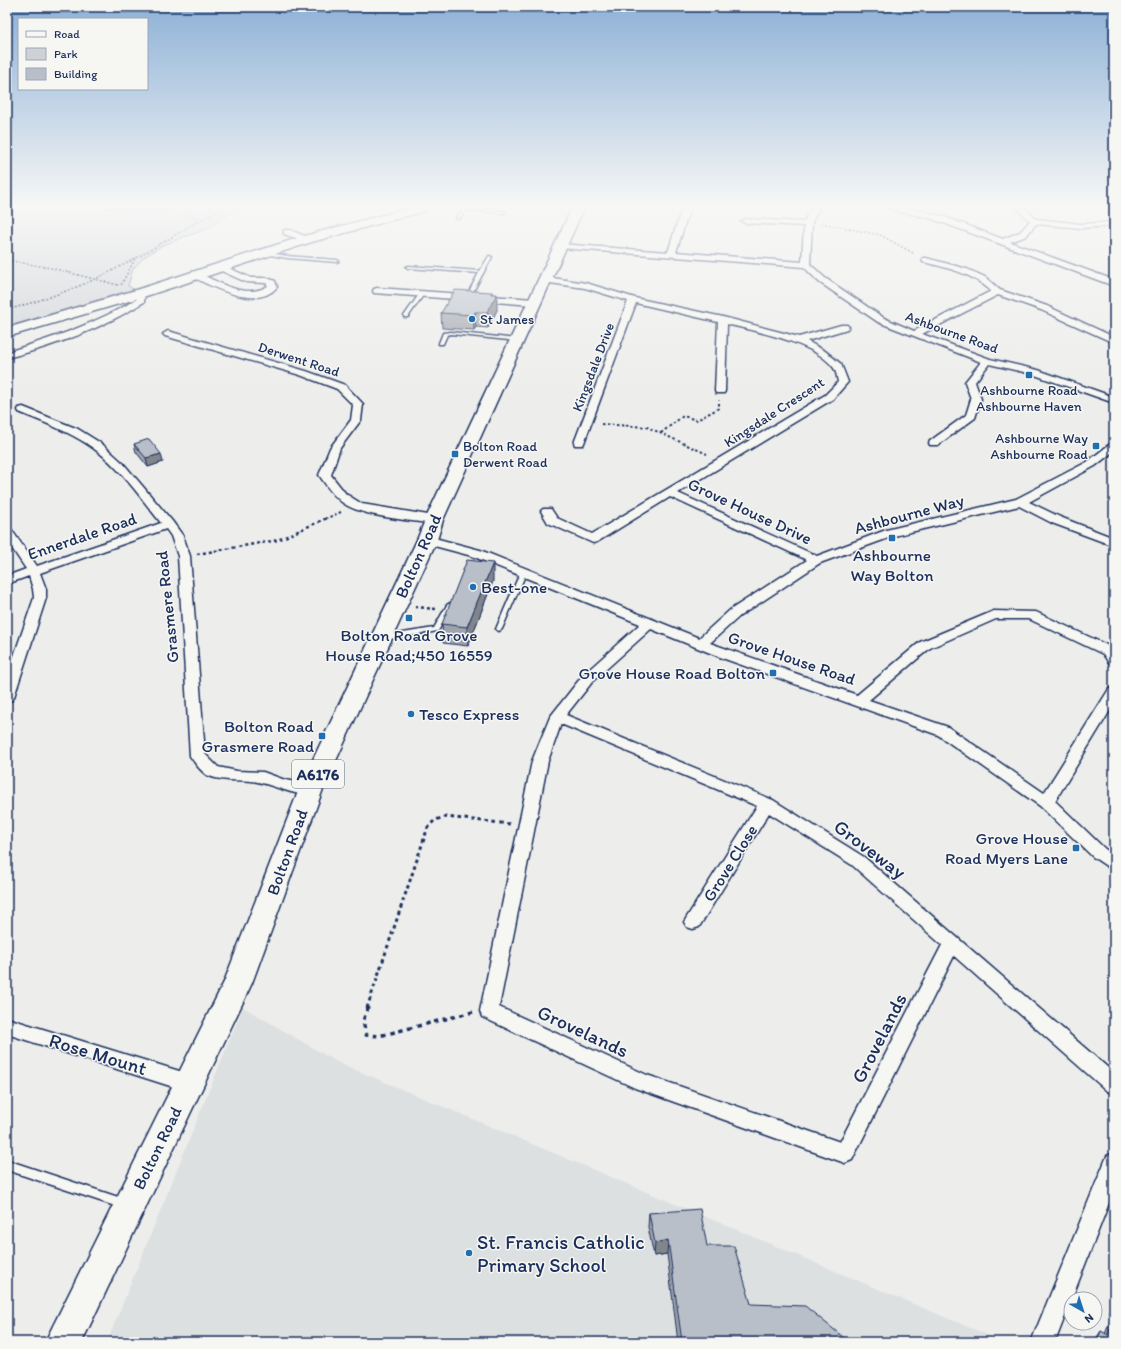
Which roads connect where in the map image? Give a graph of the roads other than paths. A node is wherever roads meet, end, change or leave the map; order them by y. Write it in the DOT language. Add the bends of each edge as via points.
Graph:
graph roads {
  1 [pos="208,271"];
  2 [pos="229,271"];
  3 [pos="466,271"];
  4 [pos="550,271"];
  5 [pos="812,271"];
  6 [pos="965,271"];
  7 [pos="1082,271"];
  8 [pos="481,272"];
  9 [pos="195,275"];
  10 [pos="546,280"];
  11 [pos="1114,283"];
  12 [pos="377,291"];
  13 [pos="997,292"];
  14 [pos="138,294"];
  15 [pos="422,294"];
  16 [pos="468,297"];
  17 [pos="633,300"];
  18 [pos="534,302"];
  19 [pos="406,316"];
  20 [pos="724,320"];
  21 [pos="844,327"];
  22 [pos="7,333"];
  23 [pos="168,334"];
  24 [pos="914,334"];
  25 [pos="517,340"];
  26 [pos="799,340"];
  27 [pos="1114,340"];
  28 [pos="441,344"];
  29 [pos="7,355"];
  30 [pos="987,360"];
  31 [pos="720,391"];
  32 [pos="1114,400"];
  33 [pos="23,410"];
  34 [pos="579,443"];
  35 [pos="934,443"];
  36 [pos="1114,446"];
  37 [pos="670,493"];
  38 [pos="1020,502"];
  39 [pos="547,511"];
  40 [pos="168,524"];
  41 [pos="431,530"];
  42 [pos="7,532"];
  43 [pos="1114,542"];
  44 [pos="816,560"];
  45 [pos="34,571"];
  46 [pos="523,573"];
  47 [pos="7,580"];
  48 [pos="455,596"];
  49 [pos="648,624"];
  50 [pos="499,629"];
  51 [pos="380,638"];
  52 [pos="701,644"];
  53 [pos="1114,660"];
  54 [pos="1114,692"];
  55 [pos="7,697"];
  56 [pos="859,701"];
  57 [pos="557,717"];
  58 [pos="311,789"];
  59 [pos="1046,802"];
  60 [pos="767,804"];
  61 [pos="1114,863"];
  62 [pos="694,922"];
  63 [pos="952,942"];
  64 [pos="7,1026"];
  65 [pos="189,1083"];
  66 [pos="1114,1085"];
  67 [pos="1114,1163"];
  68 [pos="7,1165"];
  69 [pos="129,1206"];
  70 [pos="62,1342"];
  71 [pos="1043,1342"];
  1 -- 9 [label="main road"];
  2 -- 9 [label="street" via="249,280 267,281 272,283 273,287 262,293 237,292"];
  3 -- 8 [label="lane"];
  4 -- 10 [label="main road, Bolton Road / A6176"];
  5 -- 24 [label="street, Ashbourne Road" via="881,320"];
  6 -- 13 [label="street" via="987,282"];
  7 -- 11 [label="street"];
  8 -- 16 [label="lane"];
  9 -- 14 [label="main road"];
  10 -- 17 [label="street, Kingsdale Crescent" via="586,286"];
  10 -- 18 [label="main road, Bolton Road / A6176"];
  12 -- 15 [label="street"];
  13 -- 24 [label="street"];
  13 -- 27 [label="street" via="1044,308"];
  14 -- 22 [label="main road"];
  14 -- 29 [label="street" via="142,300 86,330"];
  15 -- 16 [label="street"];
  15 -- 19 [label="lane"];
  16 -- 18 [label="street"];
  17 -- 20 [label="street, Kingsdale Crescent"];
  17 -- 34 [label="street, Kingsdale Drive"];
  18 -- 25 [label="main road, Bolton Road / A6176"];
  20 -- 26 [label="street, Kingsdale Crescent"];
  20 -- 31 [label="street"];
  21 -- 26 [label="street"];
  23 -- 41 [label="street, Derwent Road" via="303,373 341,387 358,404 356,420 335,448 325,475 339,495 354,506"];
  24 -- 30 [label="street, Ashbourne Road"];
  25 -- 28 [label="lane" via="451,333 445,334"];
  25 -- 41 [label="main road, Bolton Road / A6176"];
  26 -- 37 [label="street, Kingsdale Crescent" via="838,366 842,382 829,397"];
  30 -- 32 [label="street, Ashbourne Road" via="1035,372"];
  30 -- 35 [label="street" via="970,382 976,399 971,416"];
  33 -- 40 [label="street, Grasmere Road" via="74,431 98,446 119,465"];
  36 -- 38 [label="street, Ashbourne Way" via="1091,464"];
  37 -- 39 [label="street, Kingsdale Crescent" via="593,539 552,520"];
  37 -- 44 [label="street, Grove House Drive"];
  38 -- 43 [label="street" via="1056,520"];
  38 -- 44 [label="street, Ashbourne Way" via="890,533"];
  40 -- 45 [label="street, Ennerdale Road"];
  40 -- 58 [label="street, Grasmere Road" via="177,536 184,556 198,756 213,772 263,777 284,785"];
  41 -- 46 [label="street, Grove House Road" via="474,557"];
  41 -- 51 [label="main road, Bolton Road / A6176"];
  42 -- 45 [label="street"];
  44 -- 52 [label="street, Ashbourne Way" via="735,613"];
  45 -- 47 [label="street, Ennerdale Road"];
  45 -- 55 [label="street" via="40,588 40,598"];
  46 -- 49 [label="street, Grove House Road"];
  46 -- 50 [label="lane"];
  48 -- 51 [label="lane" via="436,630"];
  49 -- 52 [label="street, Grove House Road"];
  49 -- 57 [label="street" via="588,678"];
  51 -- 58 [label="main road, Bolton Road / A6176"];
  52 -- 56 [label="street, Grove House Road"];
  53 -- 56 [label="street" via="1108,651 1031,615 994,616 925,645"];
  54 -- 59 [label="street"];
  56 -- 59 [label="street, Grove House Road" via="943,731"];
  57 -- 60 [label="street, Groveway"];
  57 -- 63 [label="street, Grovelands" via="540,761 489,1011 642,1082 845,1153"];
  58 -- 65 [label="main road, Bolton Road / A6176" via="238,983"];
  59 -- 61 [label="street, Grove House Road" via="1099,853"];
  60 -- 62 [label="street, Grove Close"];
  60 -- 63 [label="street, Groveway" via="858,861"];
  63 -- 66 [label="street, Groveway"];
  64 -- 65 [label="street, Rose Mount"];
  65 -- 69 [label="main road, Bolton Road / A6176"];
  67 -- 71 [label="street"];
  68 -- 69 [label="lane"];
  69 -- 70 [label="main road, Bolton Road / A6176"];
}
